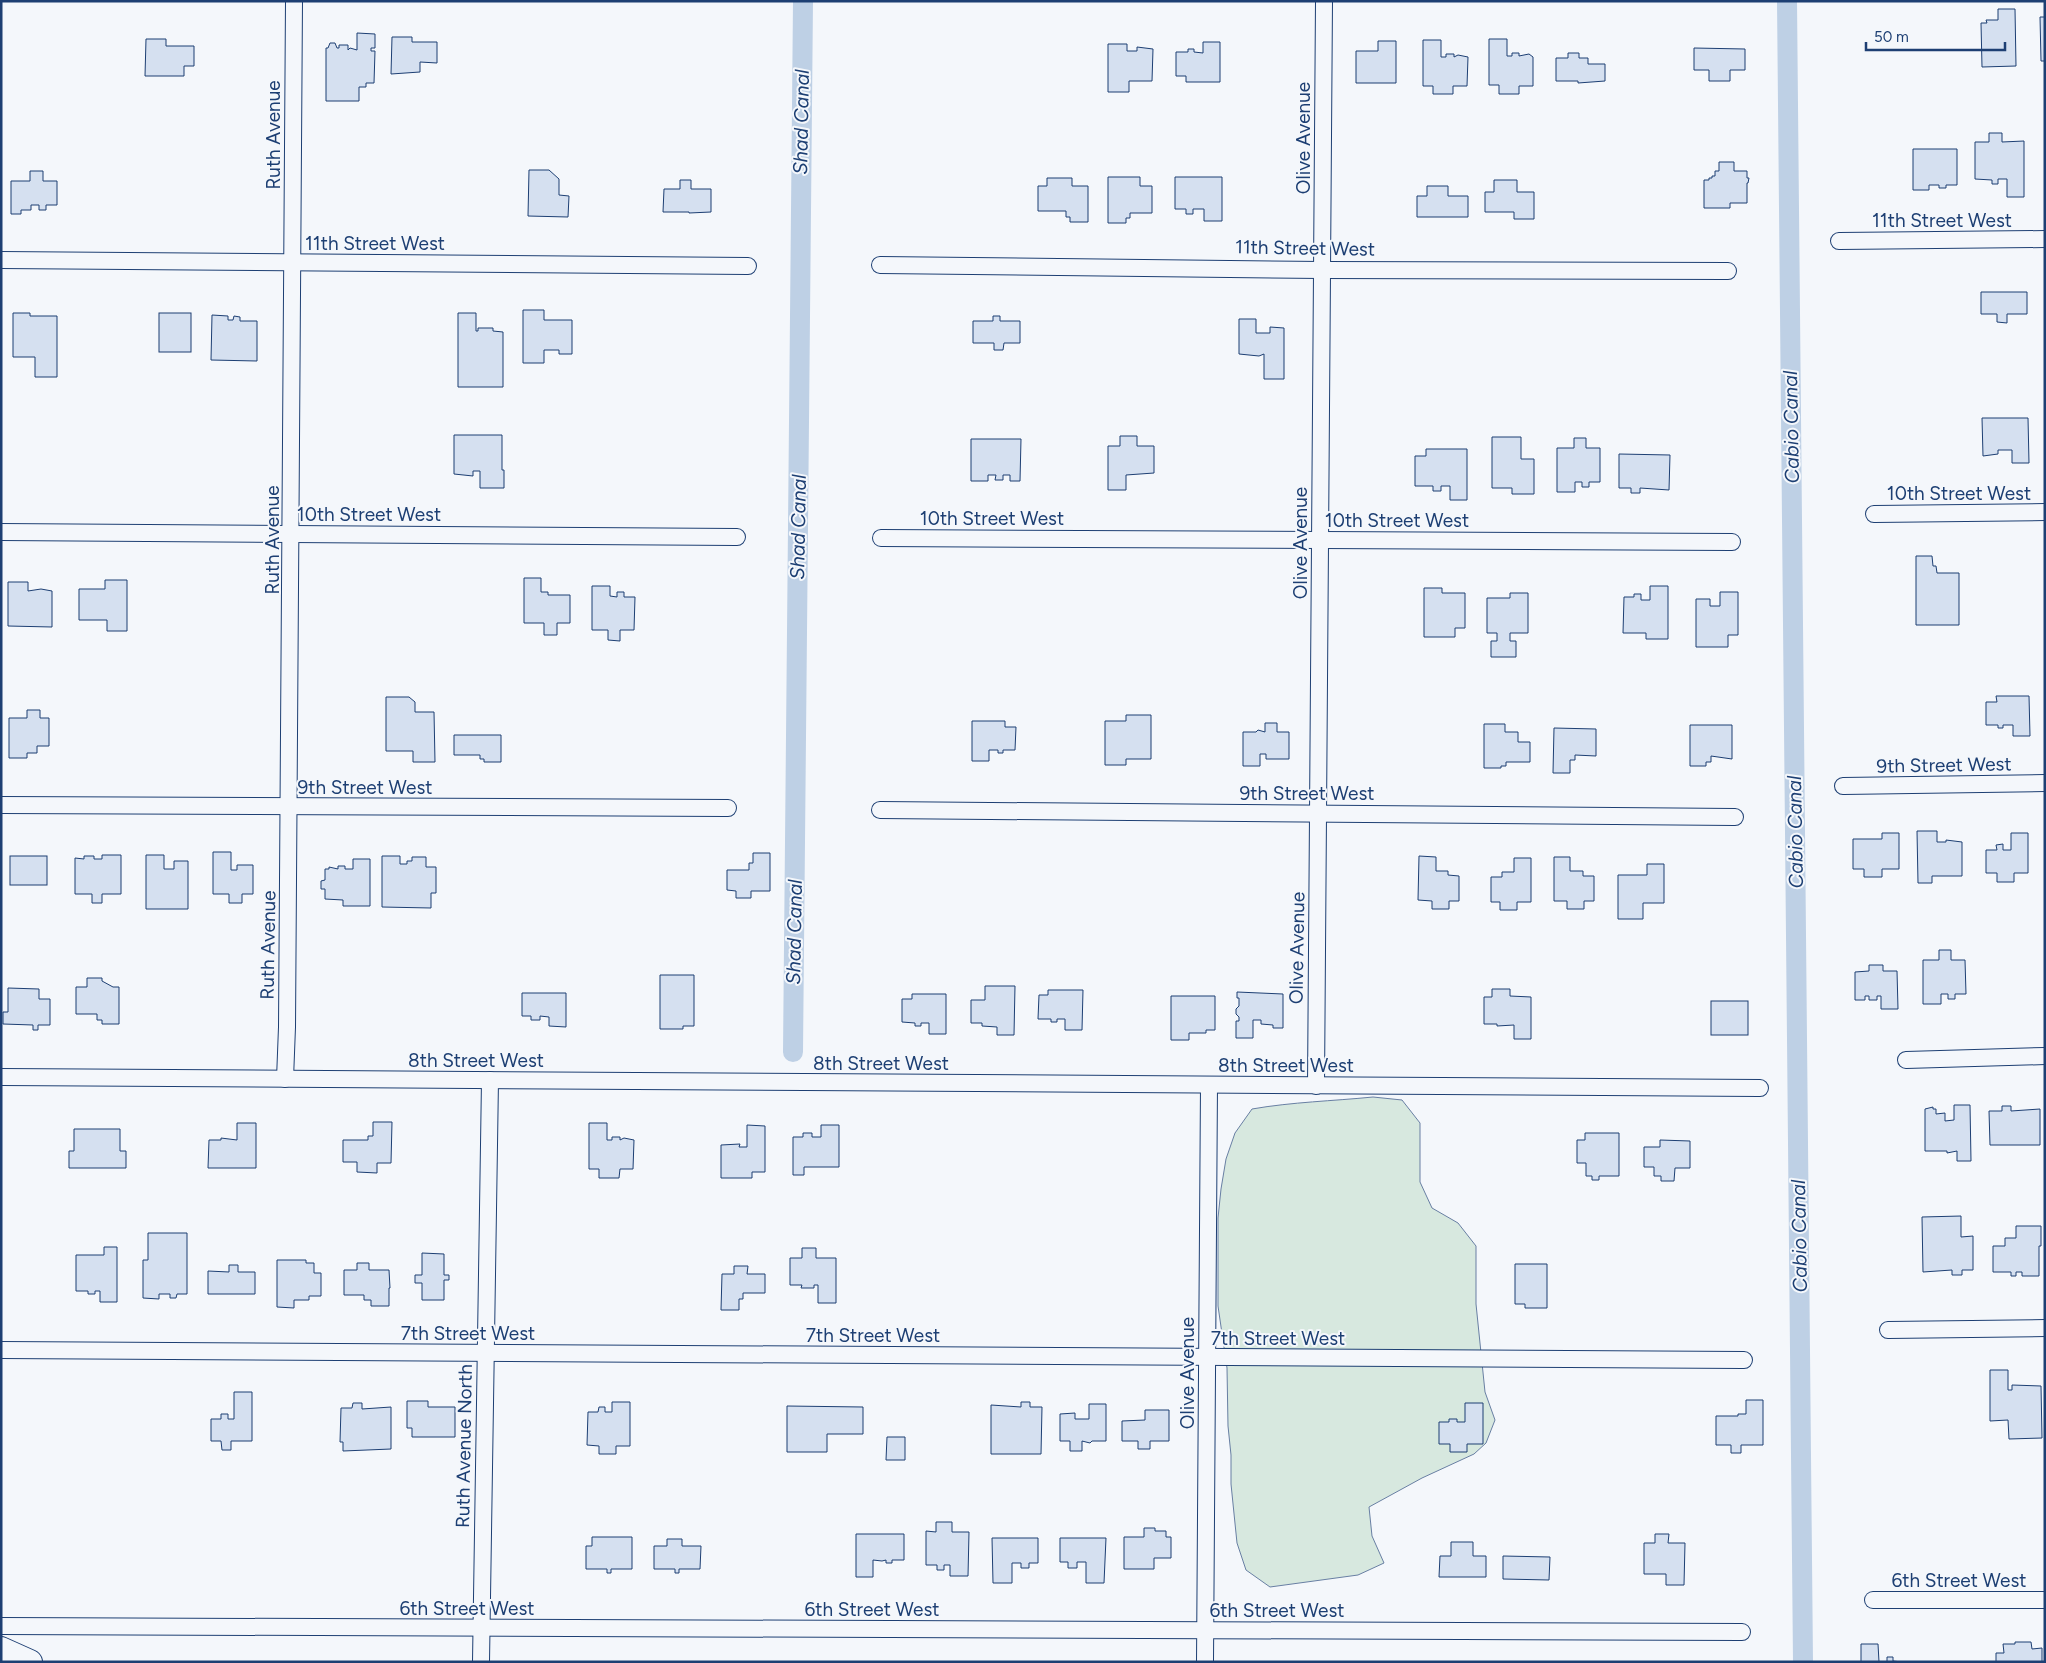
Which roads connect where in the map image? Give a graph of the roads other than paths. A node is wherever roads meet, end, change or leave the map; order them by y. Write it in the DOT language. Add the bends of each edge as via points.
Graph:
graph roads {
  1 [pos="294,1"];
  2 [pos="1324,1"];
  3 [pos="2045,239"];
  4 [pos="1839,241"];
  5 [pos="1,260"];
  6 [pos="292,263"];
  7 [pos="880,265"];
  8 [pos="748,266"];
  9 [pos="1322,270"];
  10 [pos="1728,271"];
  11 [pos="2045,512"];
  12 [pos="1874,514"];
  13 [pos="1,532"];
  14 [pos="292,533"];
  15 [pos="737,537"];
  16 [pos="881,538"];
  17 [pos="1321,540"];
  18 [pos="1732,542"];
  19 [pos="2045,784"];
  20 [pos="1843,786"];
  21 [pos="1,805"];
  22 [pos="289,806"];
  23 [pos="728,808"];
  24 [pos="880,810"];
  25 [pos="1319,813"];
  26 [pos="1735,817"];
  27 [pos="2045,1056"];
  28 [pos="1906,1060"];
  29 [pos="1,1077"];
  30 [pos="285,1079"];
  31 [pos="490,1080"];
  32 [pos="1209,1085"];
  33 [pos="1316,1086"];
  34 [pos="1760,1088"];
  35 [pos="2045,1328"];
  36 [pos="1888,1330"];
  37 [pos="1,1350"];
  38 [pos="486,1353"];
  39 [pos="1207,1357"];
  40 [pos="1744,1360"];
  41 [pos="1873,1600"];
  42 [pos="2045,1600"];
  43 [pos="1,1626"];
  44 [pos="481,1628"];
  45 [pos="1205,1630"];
  46 [pos="1742,1632"];
  47 [pos="1,1649"];
  48 [pos="1,1656"];
  49 [pos="6,1662"];
  50 [pos="30,1662"];
  51 [pos="481,1662"];
  52 [pos="1204,1662"];
  1 -- 6 [label="street, Ruth Avenue"];
  2 -- 9 [label="street, Olive Avenue"];
  3 -- 4 [label="street, 11th Street West"];
  5 -- 6 [label="street, 11th Street West"];
  6 -- 8 [label="street, 11th Street West"];
  6 -- 14 [label="street, Ruth Avenue"];
  7 -- 9 [label="street, 11th Street West"];
  9 -- 10 [label="street, 11th Street West"];
  9 -- 17 [label="street, Olive Avenue"];
  11 -- 12 [label="street, 10th Street West"];
  13 -- 14 [label="street, 10th Street West"];
  14 -- 15 [label="street, 10th Street West"];
  14 -- 22 [label="street, Ruth Avenue"];
  16 -- 17 [label="street, 10th Street West"];
  17 -- 18 [label="street, 10th Street West"];
  17 -- 25 [label="street, Olive Avenue"];
  19 -- 20 [label="street, 9th Street West"];
  21 -- 22 [label="street, 9th Street West"];
  22 -- 23 [label="street, 9th Street West"];
  22 -- 30 [label="street, Ruth Avenue"];
  24 -- 25 [label="street, 9th Street West"];
  25 -- 26 [label="street, 9th Street West"];
  25 -- 33 [label="street, Olive Avenue"];
  27 -- 28 [label="street"];
  29 -- 30 [label="street, 8th Street West"];
  30 -- 31 [label="street, 8th Street West"];
  31 -- 32 [label="street, 8th Street West"];
  31 -- 38 [label="street, Ruth Avenue North"];
  32 -- 33 [label="street, 8th Street West"];
  32 -- 39 [label="street, Olive Avenue"];
  33 -- 34 [label="street, 8th Street West"];
  35 -- 36 [label="street"];
  37 -- 38 [label="street, 7th Street West"];
  38 -- 39 [label="street, 7th Street West"];
  38 -- 44 [label="street, Ruth Avenue North"];
  39 -- 40 [label="street, 7th Street West"];
  39 -- 45 [label="street, Olive Avenue"];
  41 -- 42 [label="street, 6th Street West"];
  43 -- 44 [label="street, 6th Street West"];
  44 -- 45 [label="street, 6th Street West"];
  44 -- 51 [label="street, Ruth Avenue North"];
  45 -- 46 [label="street, 6th Street West"];
  45 -- 52 [label="street, Olive Avenue"];
  47 -- 50 [label="street"];
  48 -- 49 [label="street"];
}
